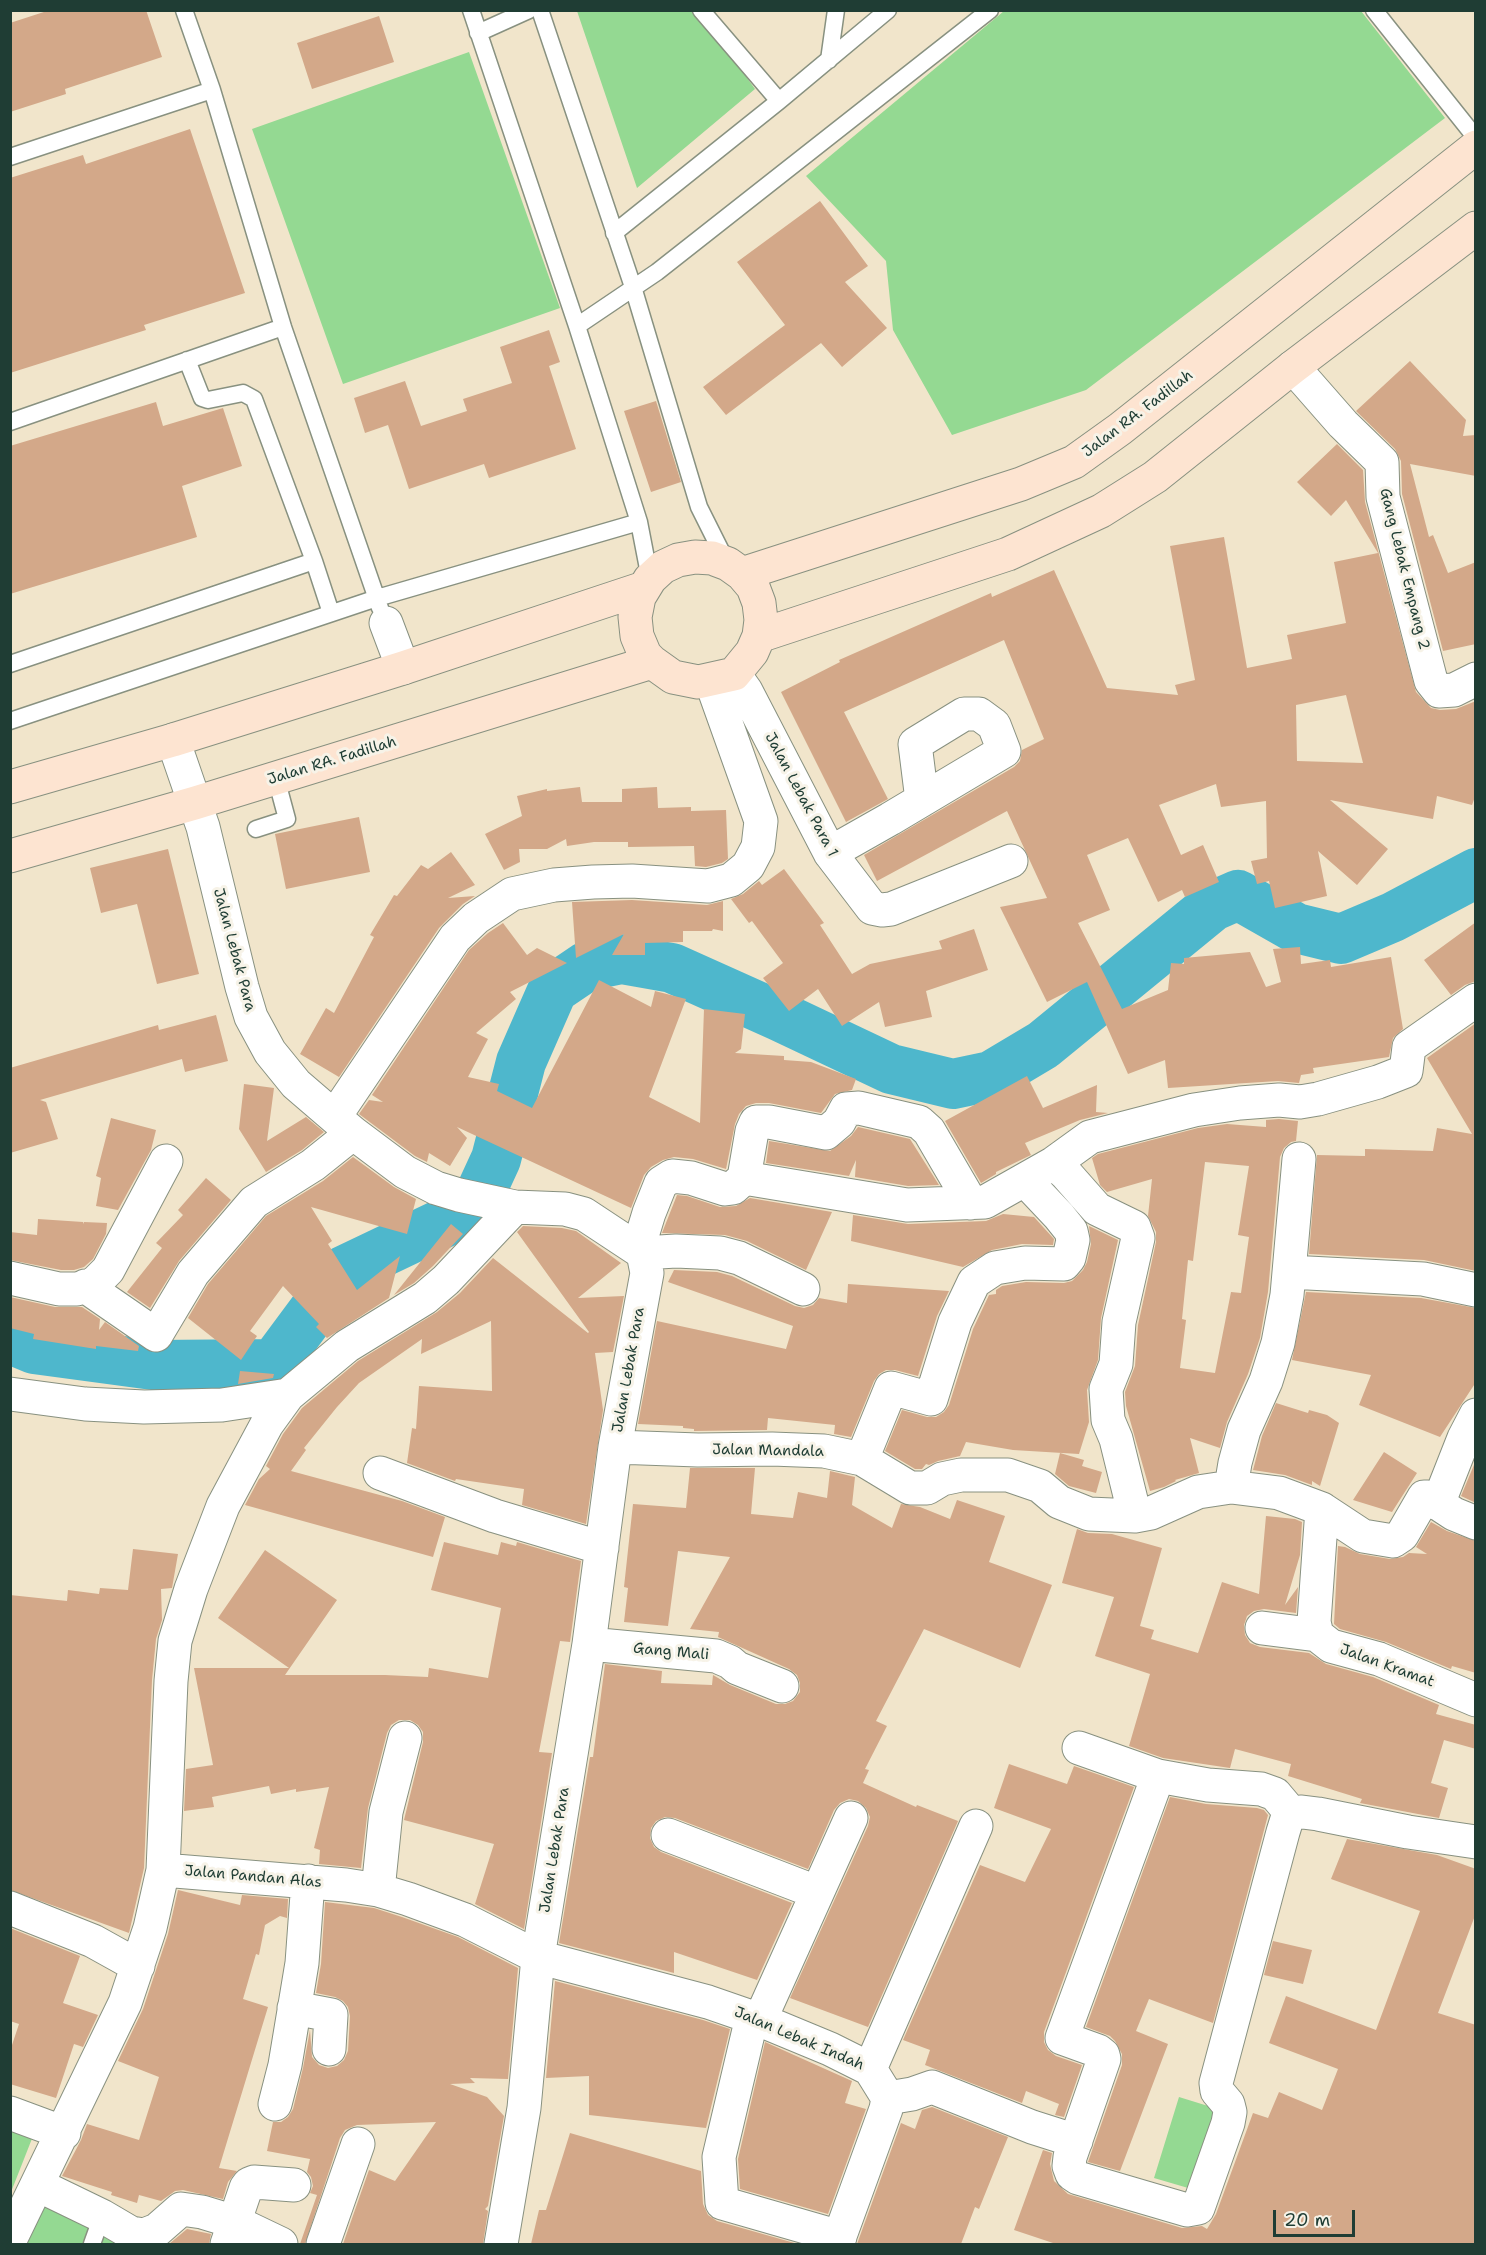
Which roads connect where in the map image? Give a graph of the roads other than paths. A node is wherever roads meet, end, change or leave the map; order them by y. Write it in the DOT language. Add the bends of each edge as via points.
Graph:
graph roads {
  1 [pos="184,10"];
  2 [pos="471,10"];
  3 [pos="529,10"];
  4 [pos="540,10"];
  5 [pos="701,10"];
  6 [pos="836,10"];
  7 [pos="888,10"];
  8 [pos="990,10"];
  9 [pos="1374,10"];
  10 [pos="478,33"];
  11 [pos="829,60"];
  12 [pos="212,90"];
  13 [pos="779,101"];
  14 [pos="1472,155"];
  15 [pos="10,157"];
  16 [pos="1476,228"];
  17 [pos="614,232"];
  18 [pos="633,287"];
  19 [pos="577,326"];
  20 [pos="283,327"];
  21 [pos="187,360"];
  22 [pos="1293,367"];
  23 [pos="10,422"];
  24 [pos="639,522"];
  25 [pos="314,561"];
  26 [pos="735,569"];
  27 [pos="647,583"];
  28 [pos="381,611"];
  29 [pos="331,613"];
  30 [pos="759,636"];
  31 [pos="10,663"];
  32 [pos="652,663"];
  33 [pos="404,668"];
  34 [pos="723,678"];
  35 [pos="1476,679"];
  36 [pos="10,721"];
  37 [pos="173,740"];
  38 [pos="276,778"];
  39 [pos="10,787"];
  40 [pos="922,800"];
  41 [pos="195,803"];
  42 [pos="256,829"];
  43 [pos="830,853"];
  44 [pos="10,856"];
  45 [pos="1011,861"];
  46 [pos="1476,1000"];
  47 [pos="344,1125"];
  48 [pos="1299,1159"];
  49 [pos="166,1161"];
  50 [pos="1054,1163"];
  51 [pos="744,1178"];
  52 [pos="1025,1180"];
  53 [pos="487,1202"];
  54 [pos="971,1203"];
  55 [pos="640,1251"];
  56 [pos="1289,1272"];
  57 [pos="10,1278"];
  58 [pos="85,1286"];
  59 [pos="803,1289"];
  60 [pos="1476,1290"];
  61 [pos="10,1394"];
  62 [pos="288,1395"];
  63 [pos="1476,1415"];
  64 [pos="615,1447"];
  65 [pos="862,1459"];
  66 [pos="380,1473"];
  67 [pos="1231,1487"];
  68 [pos="1438,1504"];
  69 [pos="1322,1509"];
  70 [pos="1135,1516"];
  71 [pos="1476,1523"];
  72 [pos="602,1548"];
  73 [pos="1262,1628"];
  74 [pos="1317,1635"];
  75 [pos="589,1644"];
  76 [pos="782,1686"];
  77 [pos="1476,1700"];
  78 [pos="405,1738"];
  79 [pos="1079,1748"];
  80 [pos="1158,1776"];
  81 [pos="1291,1813"];
  82 [pos="851,1818"];
  83 [pos="976,1826"];
  84 [pos="668,1834"];
  85 [pos="1476,1842"];
  86 [pos="163,1869"];
  87 [pos="308,1881"];
  88 [pos="378,1890"];
  89 [pos="816,1892"];
  90 [pos="10,1908"];
  91 [pos="538,1957"];
  92 [pos="138,1966"];
  93 [pos="294,2008"];
  94 [pos="756,2018"];
  95 [pos="329,2049"];
  96 [pos="870,2069"];
  97 [pos="888,2098"];
  98 [pos="275,2104"];
  99 [pos="10,2114"];
  100 [pos="64,2133"];
  101 [pos="1076,2141"];
  102 [pos="358,2144"];
  103 [pos="38,2185"];
  104 [pos="294,2185"];
  105 [pos="97,2230"];
  106 [pos="231,2233"];
  107 [pos="10,2240"];
  108 [pos="839,2241"];
  109 [pos="507,2243"];
  110 [pos="281,2244"];
  111 [pos="323,2244"];
  1 -- 12 [label="lane"];
  2 -- 10 [label="lane"];
  3 -- 10 [label="lane"];
  4 -- 17 [label="lane"];
  5 -- 13 [label="lane"];
  6 -- 11 [label="lane"];
  7 -- 11 [label="lane"];
  8 -- 18 [label="lane"];
  9 -- 14 [label="lane"];
  10 -- 19 [label="lane"];
  11 -- 13 [label="lane"];
  12 -- 15 [label="lane"];
  12 -- 20 [label="lane"];
  13 -- 17 [label="lane"];
  14 -- 26 [label="main road, Jalan RA. Fadillah" via="1074,462 1021,484"];
  16 -- 22 [label="main road"];
  17 -- 18 [label="lane"];
  18 -- 19 [label="lane"];
  18 -- 26 [label="lane" via="699,507"];
  19 -- 24 [label="lane"];
  20 -- 21 [label="lane"];
  20 -- 28 [label="lane"];
  21 -- 23 [label="lane"];
  21 -- 25 [label="lane" via="202,398 243,393 254,399"];
  22 -- 30 [label="main road" via="1155,477 1101,511 1008,554"];
  22 -- 35 [label="street, Gang Lebak Empang 2" via="1382,462 1383,497 1431,681 1439,691 1454,690"];
  24 -- 27 [label="lane"];
  24 -- 28 [label="lane"];
  25 -- 29 [label="lane"];
  25 -- 31 [label="lane"];
  26 -- 27 [label="main road" via="703,557 678,560 663,567"];
  26 -- 30 [label="main road" via="753,587 759,603"];
  27 -- 32 [label="main road" via="636,606 635,627"];
  27 -- 33 [label="main road"];
  28 -- 29 [label="lane"];
  28 -- 33 [label="street"];
  29 -- 36 [label="lane"];
  30 -- 34 [label="main road" via="752,652"];
  32 -- 34 [label="main road" via="673,677 692,682"];
  32 -- 38 [label="main road, Jalan RA. Fadillah"];
  33 -- 37 [label="main road"];
  34 -- 43 [label="street, Jalan Lebak Para 1" via="746,691"];
  34 -- 47 [label="street" via="761,821 758,847 748,866 731,880 708,886 593,882 512,894 476,918 456,938"];
  37 -- 39 [label="main road"];
  37 -- 41 [label="street, Jalan Lebak Para"];
  38 -- 41 [label="main road, Jalan RA. Fadillah"];
  38 -- 42 [label="lane" via="287,819"];
  40 -- 43 [label="street"];
  41 -- 44 [label="main road, Jalan RA. Fadillah"];
  41 -- 47 [label="street, Jalan Lebak Para" via="251,1017 270,1052 296,1084"];
  43 -- 45 [label="street, Jalan Lebak Para 1" via="869,905 882,910"];
  46 -- 50 [label="street" via="1409,1047 1406,1071 1378,1082 1300,1102 1279,1100 1194,1110 1090,1137"];
  47 -- 53 [label="street, Jalan Lebak Para" via="405,1172 436,1188"];
  47 -- 58 [label="street" via="313,1165 254,1202 193,1273 156,1335"];
  48 -- 56 [label="street"];
  49 -- 58 [label="street" via="108,1270 94,1284"];
  50 -- 52 [label="street"];
  50 -- 70 [label="street" via="1097,1209 1134,1227 1138,1238 1119,1322 1116,1364 1107,1389 1108,1420"];
  51 -- 54 [label="street" via="907,1205"];
  51 -- 54 [label="street" via="756,1122 826,1133 846,1109 858,1108 919,1122 929,1131"];
  51 -- 55 [label="street" via="725,1190 691,1178 672,1176 661,1183"];
  52 -- 54 [label="street" via="986,1202"];
  52 -- 65 [label="street" via="1071,1231 1069,1258 1064,1264 1025,1263 995,1268 974,1282 955,1322 931,1399 891,1388"];
  53 -- 55 [label="street, Jalan Lebak Para" via="584,1214"];
  53 -- 62 [label="street" via="454,1273 425,1298 347,1346"];
  55 -- 59 [label="street" via="720,1253"];
  55 -- 64 [label="street, Jalan Lebak Para" via="647,1273"];
  56 -- 60 [label="street" via="1424,1279"];
  56 -- 67 [label="street" via="1278,1343 1245,1430"];
  57 -- 58 [label="street" via="59,1289"];
  61 -- 62 [label="street" via="144,1407 222,1405"];
  62 -- 86 [label="street" via="267,1424 223,1506 179,1623 172,1663"];
  63 -- 68 [label="street"];
  64 -- 65 [label="street, Jalan Mandala" via="824,1451"];
  64 -- 72 [label="street, Jalan Lebak Para"];
  65 -- 70 [label="street, Jalan Mandala" via="910,1488 927,1488 961,1474 1008,1475 1040,1486 1059,1502 1089,1514"];
  66 -- 72 [label="street" via="495,1516"];
  67 -- 69 [label="street, Jalan Mandala" via="1280,1493"];
  67 -- 70 [label="street, Jalan Mandala" via="1198,1492"];
  68 -- 69 [label="street, Jalan Mandala" via="1428,1497 1422,1498 1402,1535 1393,1541 1363,1536"];
  68 -- 71 [label="street"];
  69 -- 74 [label="street" via="1314,1622"];
  72 -- 75 [label="street, Jalan Lebak Para"];
  73 -- 74 [label="street"];
  74 -- 77 [label="street, Jalan Kramat" via="1331,1646 1379,1659"];
  75 -- 76 [label="street, Gang Mali" via="716,1656"];
  75 -- 91 [label="street, Jalan Lebak Para"];
  78 -- 88 [label="street" via="386,1812"];
  79 -- 80 [label="street"];
  80 -- 81 [label="street" via="1261,1790 1275,1794"];
  80 -- 101 [label="street" via="1062,2038 1098,2051 1104,2059"];
  81 -- 85 [label="street" via="1318,1814"];
  81 -- 101 [label="street" via="1216,2083 1230,2112 1198,2208 1187,2210 1078,2178 1069,2166"];
  82 -- 89 [label="street"];
  83 -- 96 [label="street"];
  84 -- 89 [label="street"];
  86 -- 87 [label="street, Jalan Pandan Alas"];
  86 -- 92 [label="street, Jalan Pandan Alas"];
  87 -- 88 [label="street, Jalan Pandan Alas"];
  87 -- 93 [label="street" via="302,1963"];
  88 -- 91 [label="street, Jalan Pandan Alas" via="465,1920"];
  89 -- 94 [label="street"];
  90 -- 92 [label="street" via="93,1941"];
  91 -- 94 [label="street, Jalan Lebak Indah" via="689,1996"];
  91 -- 109 [label="street, Jalan Lebak Para"];
  92 -- 100 [label="street, Jalan Pandan Alas" via="125,2003"];
  93 -- 95 [label="street" via="331,2015"];
  93 -- 98 [label="street"];
  94 -- 96 [label="street, Jalan Lebak Indah"];
  94 -- 108 [label="street" via="719,2157 722,2203"];
  96 -- 97 [label="street, Jalan Lebak Indah"];
  97 -- 101 [label="street" via="932,2087"];
  97 -- 108 [label="street"];
  99 -- 100 [label="street"];
  100 -- 103 [label="street, Jalan Pandan Alas"];
  102 -- 111 [label="street"];
  103 -- 105 [label="street"];
  103 -- 107 [label="street, Jalan Pandan Alas"];
  104 -- 106 [label="street" via="249,2184"];
  105 -- 106 [label="street" via="144,2235 157,2230 181,2209 202,2212"];
  106 -- 110 [label="street"];
}
